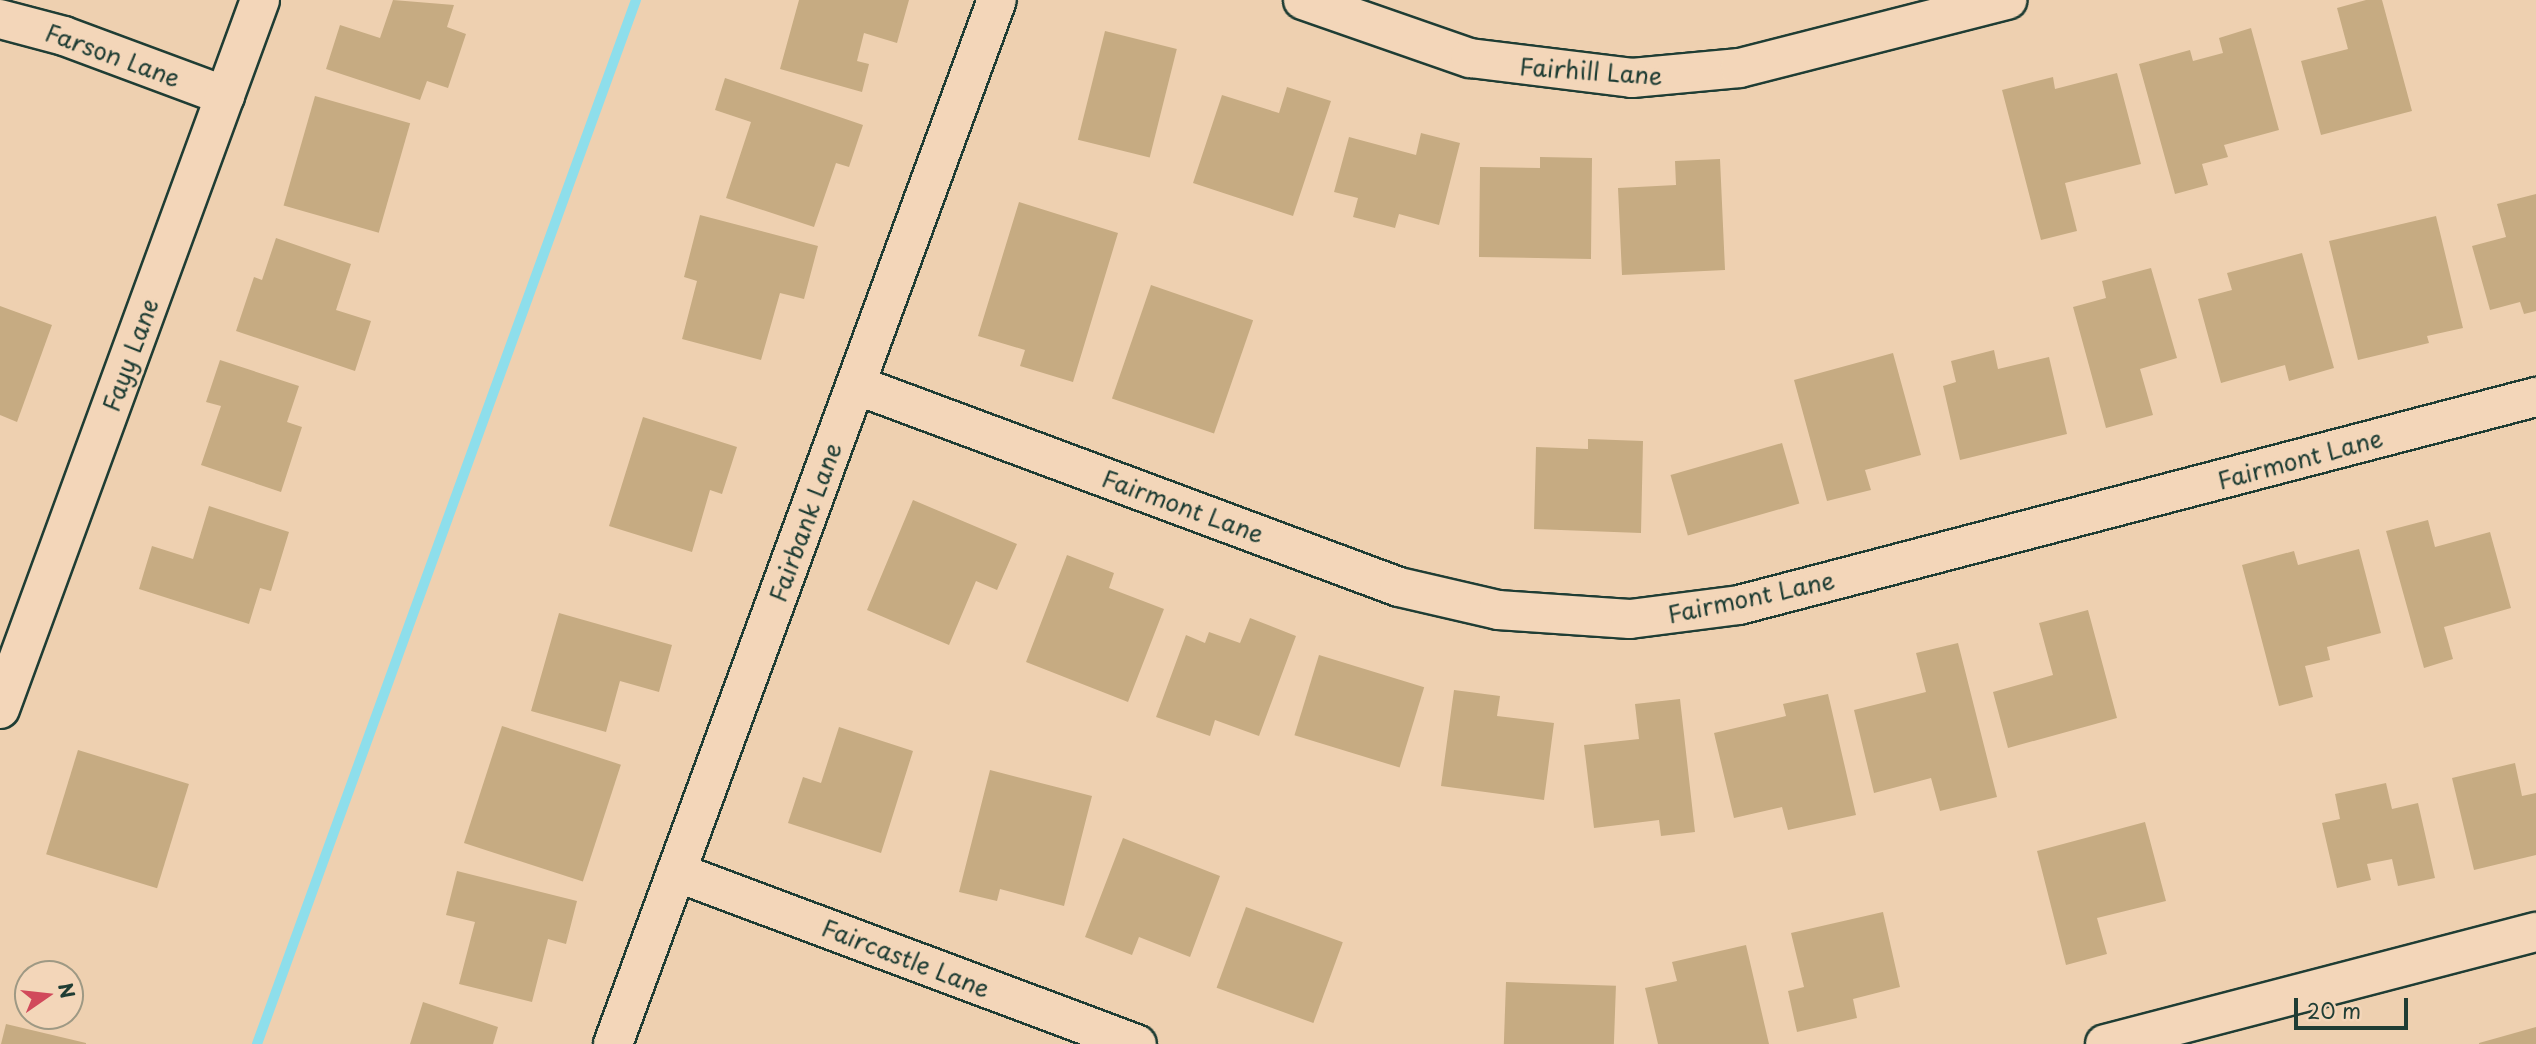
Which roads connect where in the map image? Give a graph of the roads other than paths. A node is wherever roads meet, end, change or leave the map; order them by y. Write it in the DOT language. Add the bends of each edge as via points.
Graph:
graph roads {
  1 [pos="260,0"];
  2 [pos="997,0"];
  3 [pos="1303,0"];
  4 [pos="2007,0"];
  5 [pos="0,19"];
  6 [pos="225,96"];
  7 [pos="856,385"];
  8 [pos="2536,397"];
  9 [pos="0,709"];
  10 [pos="676,872"];
  11 [pos="2536,932"];
  12 [pos="613,1044"];
  13 [pos="1137,1044"];
  14 [pos="2105,1044"];
  1 -- 6 [label="street, Fayy Lane"];
  2 -- 7 [label="street, Fairbank Lane"];
  3 -- 4 [label="street, Fairhill Lane" via="1470,58 1557,72 1643,78 1741,68"];
  5 -- 6 [label="street, Farson Lane" via="64,36"];
  6 -- 9 [label="street, Fayy Lane"];
  7 -- 8 [label="street, Fairmont Lane" via="1399,587 1498,610 1630,619 1739,605"];
  7 -- 10 [label="street, Fairbank Lane"];
  10 -- 12 [label="street, Fairbank Lane"];
  10 -- 13 [label="street, Faircastle Lane"];
  11 -- 14 [label="street"];
}
